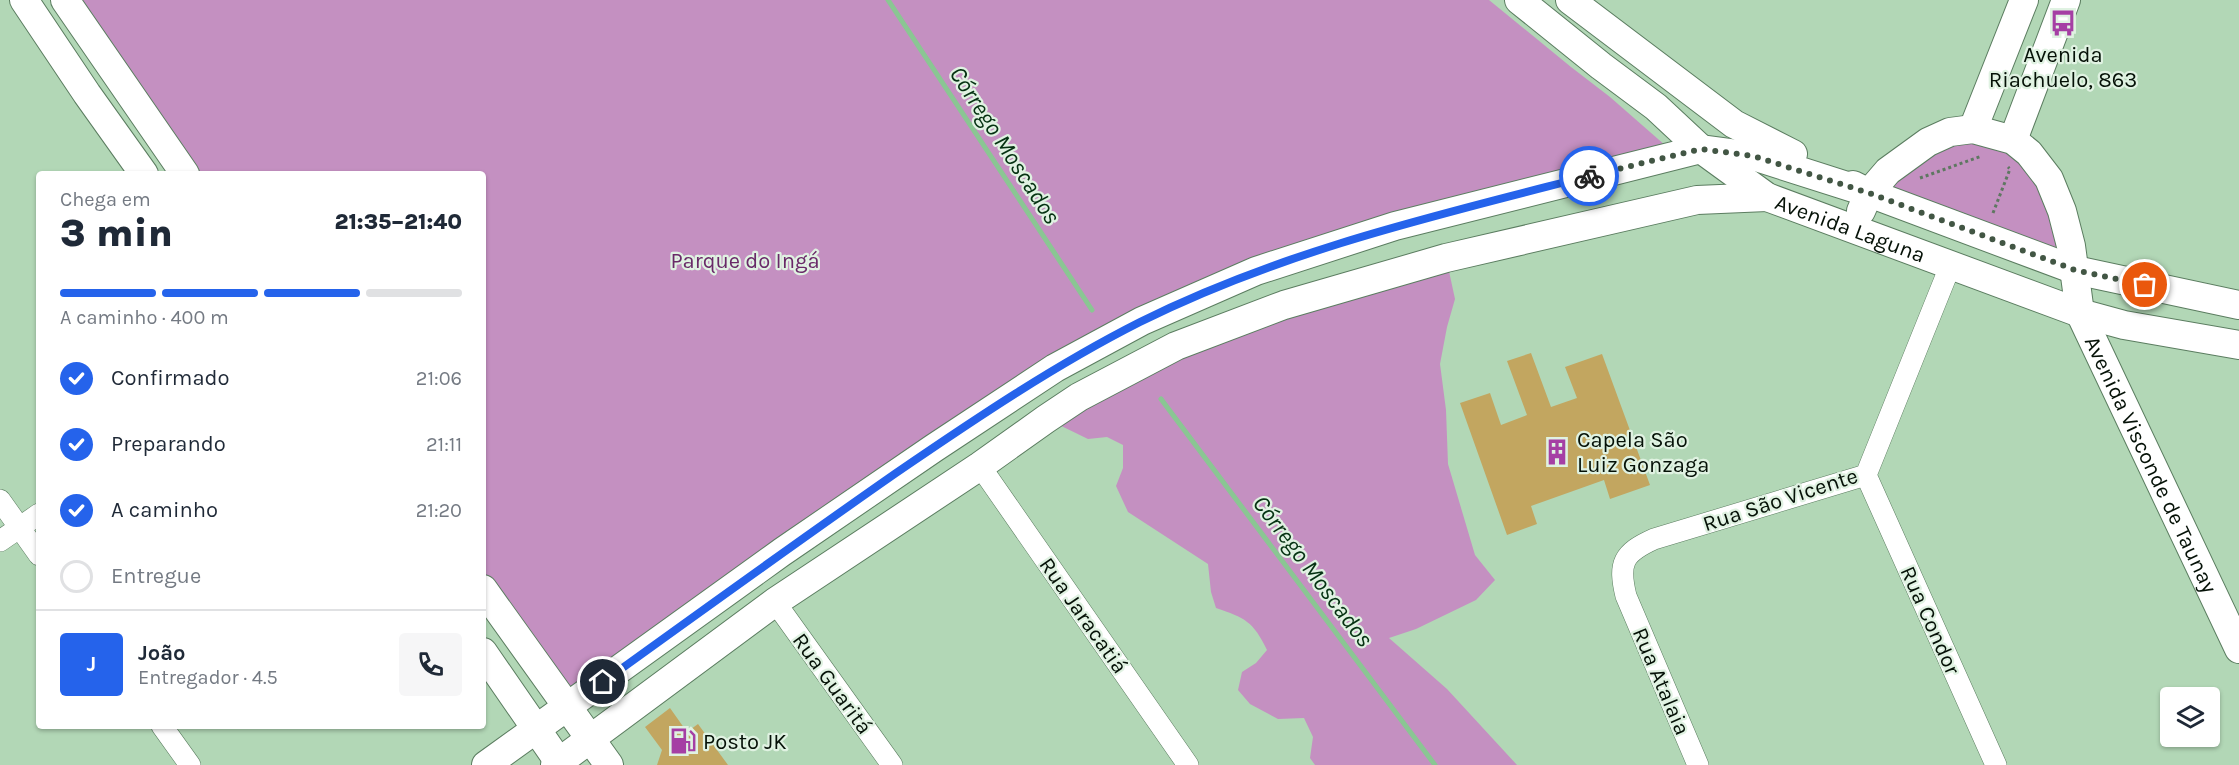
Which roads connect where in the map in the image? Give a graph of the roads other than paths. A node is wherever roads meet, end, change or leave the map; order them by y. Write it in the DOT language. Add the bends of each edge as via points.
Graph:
graph roads {
  1 [pos="24,0"];
  2 [pos="65,0"];
  3 [pos="1519,0"];
  4 [pos="1570,0"];
  5 [pos="2024,0"];
  6 [pos="2066,0"];
  7 [pos="87,94"];
  8 [pos="1973,129"];
  9 [pos="158,137"];
  10 [pos="2013,140"];
  11 [pos="1701,149"];
  12 [pos="142,170"];
  13 [pos="168,171"];
  14 [pos="183,171"];
  15 [pos="1869,193"];
  16 [pos="1767,197"];
  17 [pos="1854,228"];
  18 [pos="1951,264"];
  19 [pos="2075,270"];
  20 [pos="2239,305"];
  21 [pos="2080,313"];
  22 [pos="2239,345"];
  23 [pos="980,466"];
  24 [pos="1866,475"];
  25 [pos="0,500"];
  26 [pos="36,516"];
  27 [pos="19,527"];
  28 [pos="0,541"];
  29 [pos="36,551"];
  30 [pos="486,593"];
  31 [pos="1626,596"];
  32 [pos="775,602"];
  33 [pos="2239,649"];
  34 [pos="486,656"];
  35 [pos="568,708"];
  36 [pos="164,729"];
  37 [pos="536,729"];
  38 [pos="590,740"];
  39 [pos="558,764"];
  40 [pos="190,765"];
  41 [pos="486,765"];
  42 [pos="609,765"];
  43 [pos="892,765"];
  44 [pos="1188,765"];
  45 [pos="1698,765"];
  46 [pos="1996,765"];
  1 -- 7 [label="main road"];
  2 -- 9 [label="main road"];
  3 -- 11 [label="main road, Avenida Laguna" via="1656,107"];
  4 -- 15 [label="main road, Avenida Laguna" via="1734,124"];
  5 -- 8 [label="main road"];
  6 -- 10 [label="main road"];
  7 -- 9 [label="main road" via="106,105 134,141 144,143"];
  7 -- 12 [label="main road"];
  8 -- 10 [label="main road"];
  8 -- 15 [label="main road" via="1950,132 1928,142 1888,171"];
  9 -- 14 [label="main road"];
  10 -- 19 [label="main road, Avenida Visconde de Taunay" via="2049,179 2062,211"];
  11 -- 15 [label="main road" via="1753,156"];
  11 -- 16 [label="main road, Avenida Laguna"];
  11 -- 35 [label="main road" via="1395,226 1256,271 1142,321 1055,368 934,448 782,552"];
  12 -- 13 [label="main road"];
  15 -- 17 [label="main road"];
  15 -- 19 [label="main road, Avenida Laguna"];
  16 -- 17 [label="main road, Avenida Laguna"];
  16 -- 23 [label="main road" via="1697,200 1446,258 1284,304 1176,346 1079,397"];
  17 -- 18 [label="main road, Avenida Laguna"];
  18 -- 21 [label="main road, Avenida Laguna"];
  18 -- 24 [label="street, Rua São Vicente"];
  19 -- 20 [label="main road, Avenida Laguna"];
  19 -- 21 [label="main road, Avenida Visconde de Taunay"];
  21 -- 22 [label="main road, Avenida Laguna" via="2124,325"];
  21 -- 33 [label="main road, Avenida Visconde de Taunay"];
  23 -- 32 [label="main road"];
  23 -- 44 [label="street, Rua Jaracatiá"];
  24 -- 31 [label="street, Rua São Vicente" via="1636,547 1622,569"];
  24 -- 46 [label="street, Rua Condor"];
  25 -- 27 [label="street"];
  26 -- 27 [label="street"];
  27 -- 28 [label="street"];
  27 -- 29 [label="street"];
  30 -- 35 [label="main road"];
  31 -- 45 [label="street, Rua Atalaia"];
  32 -- 38 [label="main road"];
  32 -- 43 [label="street, Rua Guaritá"];
  34 -- 37 [label="main road"];
  35 -- 37 [label="main road"];
  35 -- 38 [label="main road"];
  36 -- 40 [label="street"];
  37 -- 39 [label="main road"];
  37 -- 41 [label="main road"];
  38 -- 39 [label="main road"];
  38 -- 42 [label="main road"];
}
